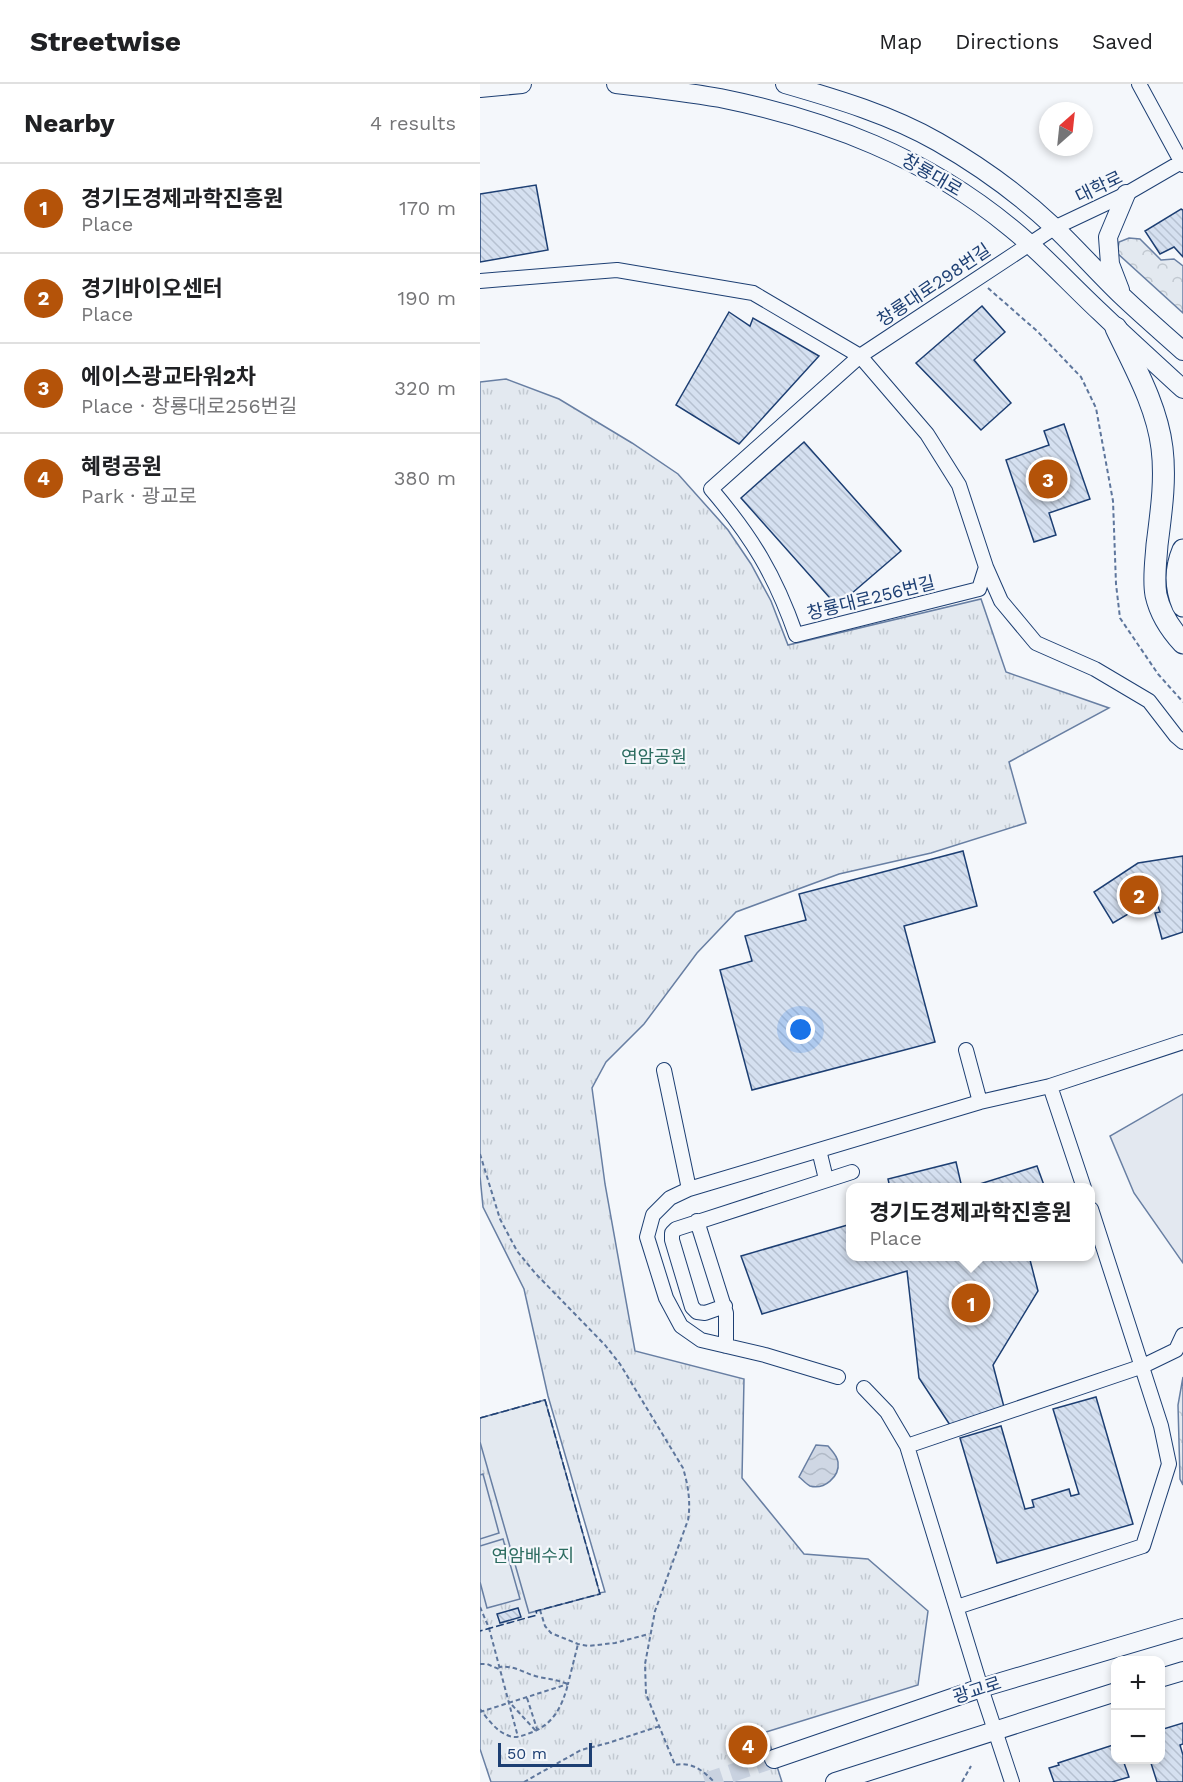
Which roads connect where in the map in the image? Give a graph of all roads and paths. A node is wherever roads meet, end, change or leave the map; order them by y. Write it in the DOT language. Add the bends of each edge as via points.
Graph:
graph roads {
  1 [pos="522,84"];
  2 [pos="616,84"];
  3 [pos="785,84"];
  4 [pos="1139,84"];
  5 [pos="480,88"];
  6 [pos="1182,163"];
  7 [pos="1126,194"];
  8 [pos="1054,228"];
  9 [pos="1029,243"];
  10 [pos="977,278"];
  11 [pos="480,281"];
  12 [pos="1123,297"];
  13 [pos="1116,328"];
  14 [pos="1183,351"];
  15 [pos="860,356"];
  16 [pos="1183,389"];
  17 [pos="1183,550"];
  18 [pos="986,567"];
  19 [pos="1183,606"];
  20 [pos="1183,643"];
  21 [pos="1183,702"];
  22 [pos="1183,742"];
  23 [pos="1183,1042"];
  24 [pos="966,1050"];
  25 [pos="663,1070"];
  26 [pos="1050,1086"];
  27 [pos="980,1102"];
  28 [pos="819,1150"];
  29 [pos="480,1154"];
  30 [pos="852,1172"];
  31 [pos="826,1179"];
  32 [pos="1082,1183"];
  33 [pos="689,1189"];
  34 [pos="697,1221"];
  35 [pos="1095,1221"];
  36 [pos="725,1306"];
  37 [pos="1183,1335"];
  38 [pos="726,1346"];
  39 [pos="1143,1366"];
  40 [pos="838,1377"];
  41 [pos="864,1388"];
  42 [pos="907,1446"];
  43 [pos="480,1607"];
  44 [pos="957,1607"];
  45 [pos="540,1610"];
  46 [pos="481,1613"];
  47 [pos="1183,1628"];
  48 [pos="649,1635"];
  49 [pos="578,1644"];
  50 [pos="480,1664"];
  51 [pos="501,1668"];
  52 [pos="1183,1671"];
  53 [pos="1165,1677"];
  54 [pos="568,1684"];
  55 [pos="981,1688"];
  56 [pos="1111,1694"];
  57 [pos="526,1698"];
  58 [pos="510,1703"];
  59 [pos="481,1711"];
  60 [pos="660,1726"];
  61 [pos="995,1730"];
  62 [pos="537,1731"];
  63 [pos="518,1737"];
  64 [pos="774,1759"];
  65 [pos="971,1766"];
  66 [pos="524,1782"];
  67 [pos="714,1782"];
  68 [pos="835,1782"];
  69 [pos="963,1782"];
  70 [pos="1012,1782"];
  1 -- 5 [label="main road"];
  2 -- 9 [label="main road, 창룡대로" via="719,98 852,135 939,178"];
  3 -- 8 [label="main road, 창룡대로" via="879,114 937,141 1002,184"];
  4 -- 6 [label="street"];
  6 -- 7 [label="street, 대학로"];
  7 -- 8 [label="street, 대학로"];
  7 -- 12 [label="main road" via="1108,237 1110,264"];
  8 -- 9 [label="street, 대학로"];
  8 -- 12 [label="main road, 창룡대로"];
  9 -- 10 [label="street, 창룡대로298번길"];
  9 -- 13 [label="main road, 창룡대로"];
  10 -- 15 [label="street, 창룡대로298번길"];
  10 -- 21 [label="path" via="1081,377 1096,408 1113,501 1120,618 1158,674"];
  11 -- 15 [label="street" via="617,270 753,293"];
  12 -- 14 [label="main road, 창룡대로"];
  13 -- 16 [label="main road, 창룡대로"];
  13 -- 20 [label="highway" via="1149,403 1162,444 1163,486 1155,590 1173,632"];
  15 -- 18 [label="street" via="927,434 959,485"];
  15 -- 18 [label="street, 창룡대로256번길" via="711,489 735,516 768,566 796,635 978,590"];
  17 -- 19 [label="highway" via="1176,576"];
  18 -- 22 [label="street" via="1001,601 1036,643 1095,669 1149,701"];
  23 -- 26 [label="street"];
  24 -- 27 [label="street"];
  25 -- 33 [label="street"];
  26 -- 27 [label="street"];
  26 -- 32 [label="street"];
  27 -- 28 [label="street"];
  28 -- 31 [label="street"];
  28 -- 33 [label="street"];
  29 -- 48 [label="path" via="500,1219 517,1251 620,1364 683,1468 689,1514"];
  30 -- 31 [label="street"];
  31 -- 34 [label="street"];
  33 -- 38 [label="street" via="670,1198 652,1215 647,1238 666,1298 681,1326 701,1340"];
  34 -- 36 [label="street"];
  34 -- 36 [label="street" via="672,1233 692,1307 705,1313"];
  35 -- 39 [label="street"];
  36 -- 38 [label="street"];
  37 -- 39 [label="street" via="1176,1350"];
  38 -- 40 [label="street"];
  39 -- 42 [label="street"];
  39 -- 44 [label="street" via="1169,1464 1143,1546"];
  41 -- 42 [label="street" via="887,1412"];
  42 -- 44 [label="street"];
  43 -- 46 [label="path"];
  44 -- 55 [label="street"];
  45 -- 49 [label="path" via="550,1633"];
  46 -- 51 [label="path"];
  47 -- 55 [label="main road, 광교로"];
  48 -- 49 [label="path" via="615,1643"];
  48 -- 60 [label="path" via="646,1694"];
  49 -- 54 [label="path"];
  50 -- 51 [label="path"];
  51 -- 54 [label="path" via="508,1666"];
  51 -- 58 [label="path"];
  52 -- 53 [label="main road"];
  54 -- 57 [label="path"];
  54 -- 62 [label="path" via="560,1710"];
  55 -- 61 [label="street"];
  55 -- 64 [label="main road, 광교로"];
  56 -- 61 [label="main road"];
  57 -- 58 [label="path"];
  57 -- 62 [label="path"];
  58 -- 59 [label="path"];
  58 -- 62 [label="path"];
  58 -- 63 [label="path"];
  59 -- 63 [label="path" via="501,1732"];
  60 -- 66 [label="path" via="581,1750"];
  60 -- 67 [label="path" via="675,1764 703,1770"];
  61 -- 68 [label="main road"];
  61 -- 70 [label="street"];
  62 -- 63 [label="path"];
  65 -- 69 [label="path"];
}
